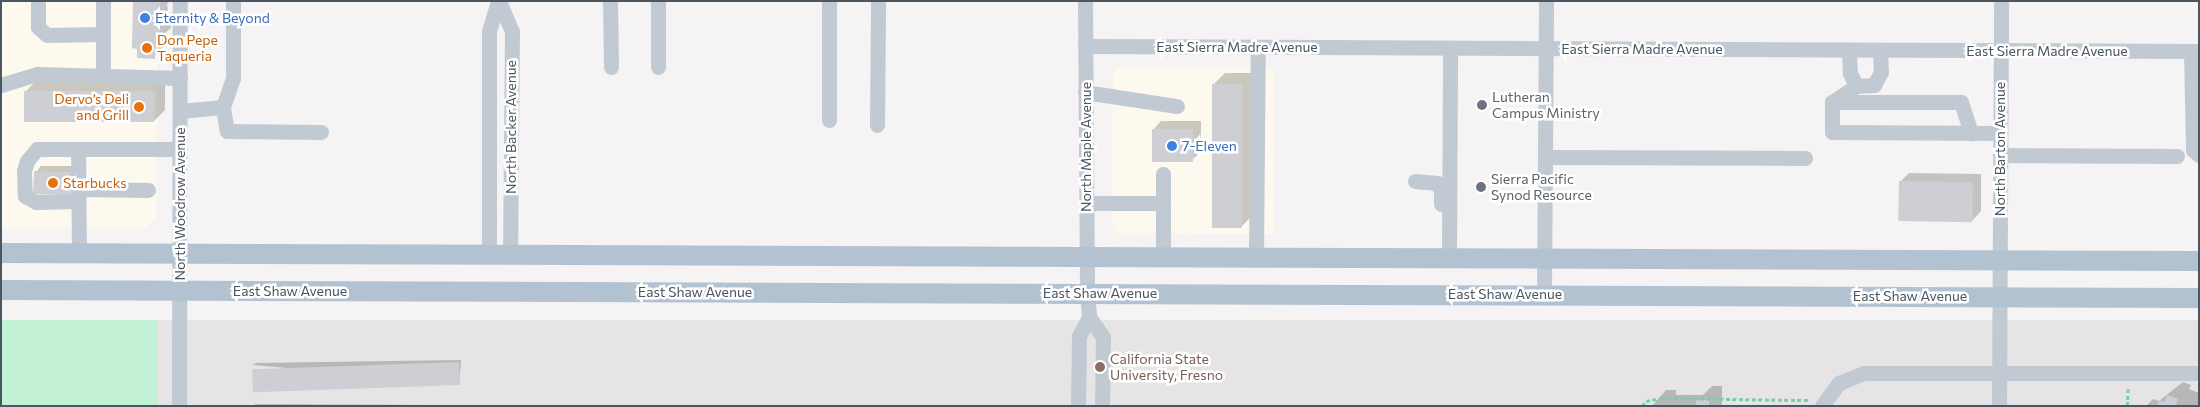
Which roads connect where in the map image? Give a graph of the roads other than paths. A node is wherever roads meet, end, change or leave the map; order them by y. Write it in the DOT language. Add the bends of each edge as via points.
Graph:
graph roads {
  1 [pos="38,1"];
  2 [pos="103,1"];
  3 [pos="180,1"];
  4 [pos="233,1"];
  5 [pos="499,1"];
  6 [pos="610,1"];
  7 [pos="658,1"];
  8 [pos="829,1"];
  9 [pos="878,1"];
  10 [pos="1085,1"];
  11 [pos="1546,1"];
  12 [pos="2001,1"];
  13 [pos="103,34"];
  14 [pos="1085,46"];
  15 [pos="1258,47"];
  16 [pos="1450,48"];
  17 [pos="1545,48"];
  18 [pos="1849,50"];
  19 [pos="1880,50"];
  20 [pos="2001,50"];
  21 [pos="2195,51"];
  22 [pos="611,67"];
  23 [pos="658,67"];
  24 [pos="103,76"];
  25 [pos="180,78"];
  26 [pos="1,85"];
  27 [pos="1856,86"];
  28 [pos="1085,92"];
  29 [pos="1832,102"];
  30 [pos="1178,106"];
  31 [pos="223,107"];
  32 [pos="180,111"];
  33 [pos="830,120"];
  34 [pos="877,125"];
  35 [pos="321,132"];
  36 [pos="1971,133"];
  37 [pos="2000,134"];
  38 [pos="78,149"];
  39 [pos="180,149"];
  40 [pos="2000,155"];
  41 [pos="2199,155"];
  42 [pos="2176,156"];
  43 [pos="1545,157"];
  44 [pos="1805,158"];
  45 [pos="1163,174"];
  46 [pos="1415,181"];
  47 [pos="148,190"];
  48 [pos="78,195"];
  49 [pos="1086,203"];
  50 [pos="1163,203"];
  51 [pos="1,253"];
  52 [pos="79,254"];
  53 [pos="180,254"];
  54 [pos="489,255"];
  55 [pos="510,255"];
  56 [pos="1087,256"];
  57 [pos="1163,257"];
  58 [pos="1256,257"];
  59 [pos="1445,258"];
  60 [pos="1544,259"];
  61 [pos="2000,260"];
  62 [pos="2199,261"];
  63 [pos="1,290"];
  64 [pos="180,290"];
  65 [pos="1087,292"];
  66 [pos="1544,295"];
  67 [pos="2000,296"];
  68 [pos="2199,298"];
  69 [pos="1089,317"];
  70 [pos="1999,372"];
  71 [pos="2199,373"];
  72 [pos="1823,402"];
  73 [pos="179,406"];
  74 [pos="1078,406"];
  75 [pos="1102,406"];
  76 [pos="1999,406"];
  1 -- 13 [label="street" via="38,27 47,35"];
  2 -- 13 [label="street"];
  3 -- 25 [label="street, North Woodrow Avenue"];
  4 -- 31 [label="street" via="233,78"];
  5 -- 54 [label="street, North Backer Avenue" via="489,31"];
  5 -- 55 [label="street, North Backer Avenue" via="512,31"];
  6 -- 22 [label="street"];
  7 -- 23 [label="street"];
  8 -- 33 [label="street"];
  9 -- 34 [label="street"];
  10 -- 14 [label="street, North Maple Avenue"];
  11 -- 17 [label="street"];
  12 -- 20 [label="street, North Barton Avenue"];
  13 -- 24 [label="street"];
  14 -- 15 [label="street, East Sierra Madre Avenue"];
  14 -- 28 [label="street, North Maple Avenue"];
  15 -- 16 [label="street, East Sierra Madre Avenue"];
  15 -- 58 [label="street"];
  16 -- 17 [label="street, East Sierra Madre Avenue"];
  16 -- 59 [label="street"];
  17 -- 18 [label="street, East Sierra Madre Avenue"];
  17 -- 43 [label="street"];
  18 -- 19 [label="street, East Sierra Madre Avenue"];
  18 -- 27 [label="street" via="1850,73"];
  19 -- 20 [label="street, East Sierra Madre Avenue"];
  19 -- 27 [label="street" via="1881,72 1874,85"];
  20 -- 21 [label="street, East Sierra Madre Avenue"];
  20 -- 37 [label="street, North Barton Avenue"];
  21 -- 41 [label="street" via="2193,150"];
  24 -- 25 [label="street"];
  24 -- 26 [label="street" via="37,74"];
  25 -- 32 [label="street, North Woodrow Avenue"];
  27 -- 29 [label="street"];
  28 -- 30 [label="street"];
  28 -- 49 [label="street, North Maple Avenue"];
  29 -- 36 [label="street" via="1961,102"];
  29 -- 36 [label="street" via="1832,132"];
  31 -- 32 [label="street"];
  31 -- 35 [label="street" via="228,131"];
  32 -- 39 [label="street, North Woodrow Avenue"];
  36 -- 37 [label="street"];
  37 -- 40 [label="street, North Barton Avenue"];
  38 -- 39 [label="street"];
  38 -- 48 [label="street"];
  38 -- 48 [label="street" via="37,149 27,161 24,171 25,196 36,202"];
  39 -- 53 [label="street, North Woodrow Avenue"];
  40 -- 42 [label="street"];
  40 -- 61 [label="street, North Barton Avenue"];
  43 -- 44 [label="street"];
  43 -- 60 [label="street"];
  45 -- 50 [label="street"];
  46 -- 59 [label="street" via="1437,183 1442,191"];
  47 -- 48 [label="street"];
  48 -- 52 [label="street"];
  49 -- 50 [label="street"];
  49 -- 56 [label="street, North Maple Avenue"];
  50 -- 57 [label="street"];
  51 -- 52 [label="main road"];
  52 -- 53 [label="main road"];
  53 -- 54 [label="main road"];
  53 -- 64 [label="street, North Woodrow Avenue"];
  54 -- 55 [label="main road"];
  55 -- 56 [label="main road"];
  56 -- 57 [label="main road"];
  56 -- 65 [label="street, North Maple Avenue"];
  57 -- 58 [label="main road"];
  58 -- 59 [label="main road"];
  59 -- 60 [label="main road"];
  60 -- 61 [label="main road"];
  60 -- 66 [label="street"];
  61 -- 62 [label="main road"];
  61 -- 67 [label="street, North Barton Avenue"];
  63 -- 64 [label="main road, East Shaw Avenue"];
  64 -- 65 [label="main road, East Shaw Avenue"];
  64 -- 73 [label="street, North Woodrow Avenue"];
  65 -- 66 [label="main road, East Shaw Avenue"];
  65 -- 69 [label="street, North Maple Avenue"];
  66 -- 67 [label="main road, East Shaw Avenue"];
  67 -- 68 [label="main road, East Shaw Avenue"];
  67 -- 70 [label="street, North Barton Avenue"];
  69 -- 74 [label="street" via="1079,336"];
  69 -- 75 [label="street" via="1103,337"];
  70 -- 71 [label="street"];
  70 -- 72 [label="street" via="1864,373 1839,383"];
  70 -- 76 [label="street, North Barton Avenue"];
}
